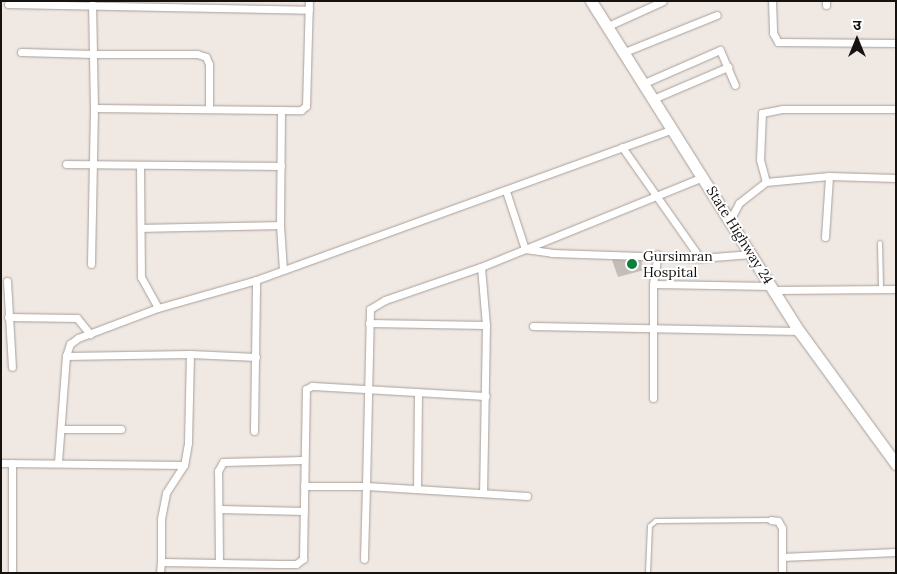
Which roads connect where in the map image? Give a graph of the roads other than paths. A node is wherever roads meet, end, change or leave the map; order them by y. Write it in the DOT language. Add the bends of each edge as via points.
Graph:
graph roads {
  1 [pos="309,1"];
  2 [pos="591,1"];
  3 [pos="663,1"];
  4 [pos="772,1"];
  5 [pos="50,3"];
  6 [pos="8,4"];
  7 [pos="92,4"];
  8 [pos="309,10"];
  9 [pos="717,15"];
  10 [pos="608,26"];
  11 [pos="896,43"];
  12 [pos="21,52"];
  13 [pos="622,53"];
  14 [pos="93,54"];
  15 [pos="728,67"];
  16 [pos="642,84"];
  17 [pos="735,85"];
  18 [pos="653,99"];
  19 [pos="94,108"];
  20 [pos="209,109"];
  21 [pos="896,109"];
  22 [pos="281,111"];
  23 [pos="672,129"];
  24 [pos="622,146"];
  25 [pos="66,164"];
  26 [pos="92,165"];
  27 [pos="140,166"];
  28 [pos="281,166"];
  29 [pos="828,176"];
  30 [pos="703,177"];
  31 [pos="896,178"];
  32 [pos="766,182"];
  33 [pos="506,191"];
  34 [pos="656,196"];
  35 [pos="730,220"];
  36 [pos="280,225"];
  37 [pos="141,228"];
  38 [pos="825,237"];
  39 [pos="880,244"];
  40 [pos="525,249"];
  41 [pos="658,254"];
  42 [pos="752,254"];
  43 [pos="700,258"];
  44 [pos="91,264"];
  45 [pos="481,267"];
  46 [pos="283,270"];
  47 [pos="256,280"];
  48 [pos="7,281"];
  49 [pos="653,284"];
  50 [pos="773,288"];
  51 [pos="881,288"];
  52 [pos="896,289"];
  53 [pos="158,308"];
  54 [pos="8,317"];
  55 [pos="369,323"];
  56 [pos="486,324"];
  57 [pos="533,326"];
  58 [pos="652,326"];
  59 [pos="799,331"];
  60 [pos="90,334"];
  61 [pos="190,354"];
  62 [pos="66,356"];
  63 [pos="256,357"];
  64 [pos="12,368"];
  65 [pos="368,391"];
  66 [pos="418,393"];
  67 [pos="486,396"];
  68 [pos="653,398"];
  69 [pos="62,429"];
  70 [pos="121,429"];
  71 [pos="254,431"];
  72 [pos="304,460"];
  73 [pos="58,462"];
  74 [pos="1,463"];
  75 [pos="12,464"];
  76 [pos="896,464"];
  77 [pos="184,465"];
  78 [pos="304,486"];
  79 [pos="366,486"];
  80 [pos="417,489"];
  81 [pos="483,493"];
  82 [pos="528,496"];
  83 [pos="218,509"];
  84 [pos="304,511"];
  85 [pos="771,520"];
  86 [pos="896,552"];
  87 [pos="782,557"];
  88 [pos="364,559"];
  89 [pos="218,561"];
  90 [pos="161,562"];
  91 [pos="12,573"];
  92 [pos="160,573"];
  93 [pos="648,573"];
  94 [pos="782,573"];
  1 -- 8 [label="street"];
  2 -- 10 [label="main road, State Highway 24"];
  3 -- 10 [label="street"];
  4 -- 11 [label="street" via="773,33 778,42"];
  5 -- 6 [label="street"];
  5 -- 7 [label="street"];
  7 -- 8 [label="street"];
  7 -- 14 [label="street"];
  8 -- 22 [label="street" via="306,106 301,110"];
  9 -- 13 [label="street"];
  10 -- 13 [label="main road, State Highway 24"];
  12 -- 14 [label="street"];
  13 -- 16 [label="main road, State Highway 24"];
  14 -- 19 [label="street"];
  14 -- 20 [label="street" via="206,57"];
  15 -- 16 [label="street" via="720,50"];
  15 -- 17 [label="street"];
  15 -- 18 [label="street"];
  16 -- 18 [label="main road, State Highway 24"];
  18 -- 23 [label="main road, State Highway 24"];
  19 -- 20 [label="street"];
  19 -- 26 [label="street"];
  20 -- 22 [label="street"];
  21 -- 32 [label="street" via="782,109 762,113 760,160"];
  22 -- 28 [label="street"];
  23 -- 24 [label="street"];
  23 -- 30 [label="main road, State Highway 24"];
  24 -- 33 [label="street"];
  24 -- 34 [label="street"];
  25 -- 26 [label="street"];
  26 -- 27 [label="street"];
  26 -- 44 [label="street"];
  27 -- 28 [label="street"];
  27 -- 37 [label="street"];
  28 -- 36 [label="street"];
  29 -- 31 [label="street"];
  29 -- 32 [label="street"];
  29 -- 38 [label="street"];
  30 -- 34 [label="street"];
  30 -- 35 [label="main road, State Highway 24"];
  32 -- 35 [label="street" via="739,203"];
  33 -- 40 [label="street"];
  33 -- 46 [label="street"];
  34 -- 40 [label="street"];
  34 -- 43 [label="street"];
  35 -- 42 [label="main road, State Highway 24"];
  36 -- 37 [label="street"];
  36 -- 46 [label="street"];
  37 -- 53 [label="street" via="141,277"];
  39 -- 51 [label="lane"];
  40 -- 41 [label="street" via="552,253"];
  40 -- 45 [label="street"];
  41 -- 43 [label="street"];
  41 -- 49 [label="street"];
  42 -- 43 [label="street"];
  42 -- 50 [label="main road, State Highway 24"];
  45 -- 55 [label="street" via="385,300 370,309"];
  45 -- 56 [label="street"];
  46 -- 47 [label="street"];
  47 -- 53 [label="street"];
  47 -- 63 [label="street"];
  48 -- 54 [label="street"];
  49 -- 50 [label="street"];
  49 -- 58 [label="street"];
  50 -- 51 [label="street"];
  50 -- 59 [label="main road, State Highway 24"];
  51 -- 52 [label="street"];
  53 -- 60 [label="street"];
  54 -- 60 [label="street" via="76,318"];
  54 -- 64 [label="street"];
  55 -- 56 [label="street"];
  55 -- 65 [label="street"];
  56 -- 67 [label="street"];
  57 -- 58 [label="street"];
  58 -- 59 [label="street"];
  58 -- 68 [label="street"];
  59 -- 76 [label="main road, State Highway 24"];
  60 -- 62 [label="street" via="70,344"];
  61 -- 62 [label="street"];
  61 -- 63 [label="street"];
  61 -- 77 [label="street" via="188,443"];
  62 -- 69 [label="street"];
  63 -- 71 [label="street"];
  65 -- 66 [label="street"];
  65 -- 72 [label="street" via="312,386 306,389"];
  65 -- 79 [label="street"];
  66 -- 67 [label="street"];
  66 -- 80 [label="street"];
  67 -- 81 [label="street"];
  69 -- 70 [label="street"];
  69 -- 73 [label="street"];
  72 -- 78 [label="street"];
  72 -- 83 [label="street" via="222,462 218,471"];
  73 -- 75 [label="street"];
  73 -- 77 [label="street"];
  74 -- 75 [label="street"];
  75 -- 91 [label="street"];
  77 -- 90 [label="street" via="166,493 161,519"];
  78 -- 79 [label="street"];
  78 -- 84 [label="street"];
  79 -- 80 [label="street"];
  79 -- 88 [label="street"];
  80 -- 81 [label="street"];
  81 -- 82 [label="street"];
  83 -- 84 [label="street"];
  83 -- 89 [label="street"];
  84 -- 89 [label="street" via="303,559 296,564"];
  85 -- 87 [label="street" via="781,523"];
  85 -- 93 [label="lane" via="656,521 650,526"];
  86 -- 87 [label="street"];
  87 -- 94 [label="street"];
  89 -- 90 [label="street"];
  90 -- 92 [label="street"];
}
